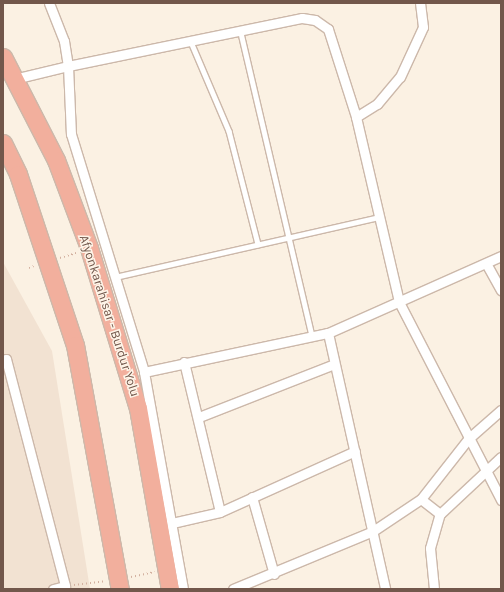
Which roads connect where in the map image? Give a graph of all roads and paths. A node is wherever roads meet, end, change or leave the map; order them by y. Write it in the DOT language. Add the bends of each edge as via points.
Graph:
graph roads {
  1 [pos="48,3"];
  2 [pos="420,3"];
  3 [pos="240,32"];
  4 [pos="191,42"];
  5 [pos="3,57"];
  6 [pos="68,66"];
  7 [pos="14,79"];
  8 [pos="356,117"];
  9 [pos="3,143"];
  10 [pos="379,216"];
  11 [pos="292,236"];
  12 [pos="258,244"];
  13 [pos="89,248"];
  14 [pos="501,256"];
  15 [pos="46,263"];
  16 [pos="487,265"];
  17 [pos="29,268"];
  18 [pos="115,277"];
  19 [pos="501,290"];
  20 [pos="398,302"];
  21 [pos="328,333"];
  22 [pos="312,336"];
  23 [pos="3,360"];
  24 [pos="184,362"];
  25 [pos="334,364"];
  26 [pos="144,372"];
  27 [pos="501,410"];
  28 [pos="199,417"];
  29 [pos="468,439"];
  30 [pos="355,451"];
  31 [pos="501,457"];
  32 [pos="485,469"];
  33 [pos="252,497"];
  34 [pos="420,499"];
  35 [pos="501,500"];
  36 [pos="220,512"];
  37 [pos="440,514"];
  38 [pos="172,523"];
  39 [pos="373,530"];
  40 [pos="274,574"];
  41 [pos="65,587"];
  42 [pos="53,589"];
  43 [pos="120,589"];
  44 [pos="170,589"];
  45 [pos="183,589"];
  46 [pos="233,589"];
  47 [pos="385,589"];
  48 [pos="434,589"];
  1 -- 6 [label="street" via="64,42"];
  2 -- 8 [label="street" via="424,27 400,78 377,104"];
  3 -- 4 [label="street"];
  3 -- 8 [label="street" via="302,18 324,25"];
  3 -- 11 [label="lane"];
  4 -- 6 [label="street"];
  4 -- 12 [label="lane" via="229,131"];
  5 -- 7 [label="highway, Afyonkarahisar - Burdur Yolu"];
  6 -- 7 [label="street"];
  6 -- 18 [label="street" via="71,134"];
  7 -- 13 [label="highway, Afyonkarahisar - Burdur Yolu" via="56,160"];
  8 -- 10 [label="street"];
  9 -- 15 [label="highway" via="18,174"];
  10 -- 11 [label="lane"];
  10 -- 20 [label="street"];
  11 -- 12 [label="lane"];
  11 -- 22 [label="lane"];
  12 -- 18 [label="lane"];
  13 -- 15 [label="path"];
  13 -- 44 [label="highway, Afyonkarahisar - Burdur Yolu" via="138,408"];
  14 -- 16 [label="street"];
  15 -- 17 [label="path"];
  15 -- 43 [label="highway" via="75,344"];
  16 -- 19 [label="street"];
  16 -- 20 [label="street"];
  18 -- 26 [label="street"];
  20 -- 21 [label="street"];
  20 -- 29 [label="street"];
  21 -- 22 [label="street"];
  21 -- 25 [label="street"];
  22 -- 24 [label="street"];
  23 -- 41 [label="street" via="6,359"];
  24 -- 26 [label="street"];
  24 -- 28 [label="street"];
  25 -- 28 [label="street"];
  25 -- 30 [label="street"];
  26 -- 38 [label="street"];
  27 -- 29 [label="street"];
  28 -- 36 [label="street"];
  29 -- 32 [label="street"];
  29 -- 34 [label="street"];
  30 -- 33 [label="street"];
  30 -- 39 [label="street"];
  31 -- 32 [label="street"];
  32 -- 35 [label="street"];
  32 -- 37 [label="street"];
  33 -- 36 [label="street"];
  33 -- 40 [label="street"];
  34 -- 37 [label="street"];
  34 -- 39 [label="street"];
  36 -- 38 [label="street"];
  37 -- 48 [label="street" via="430,548"];
  38 -- 45 [label="street"];
  39 -- 40 [label="street"];
  39 -- 47 [label="street"];
  40 -- 46 [label="street"];
  41 -- 42 [label="street"];
}
